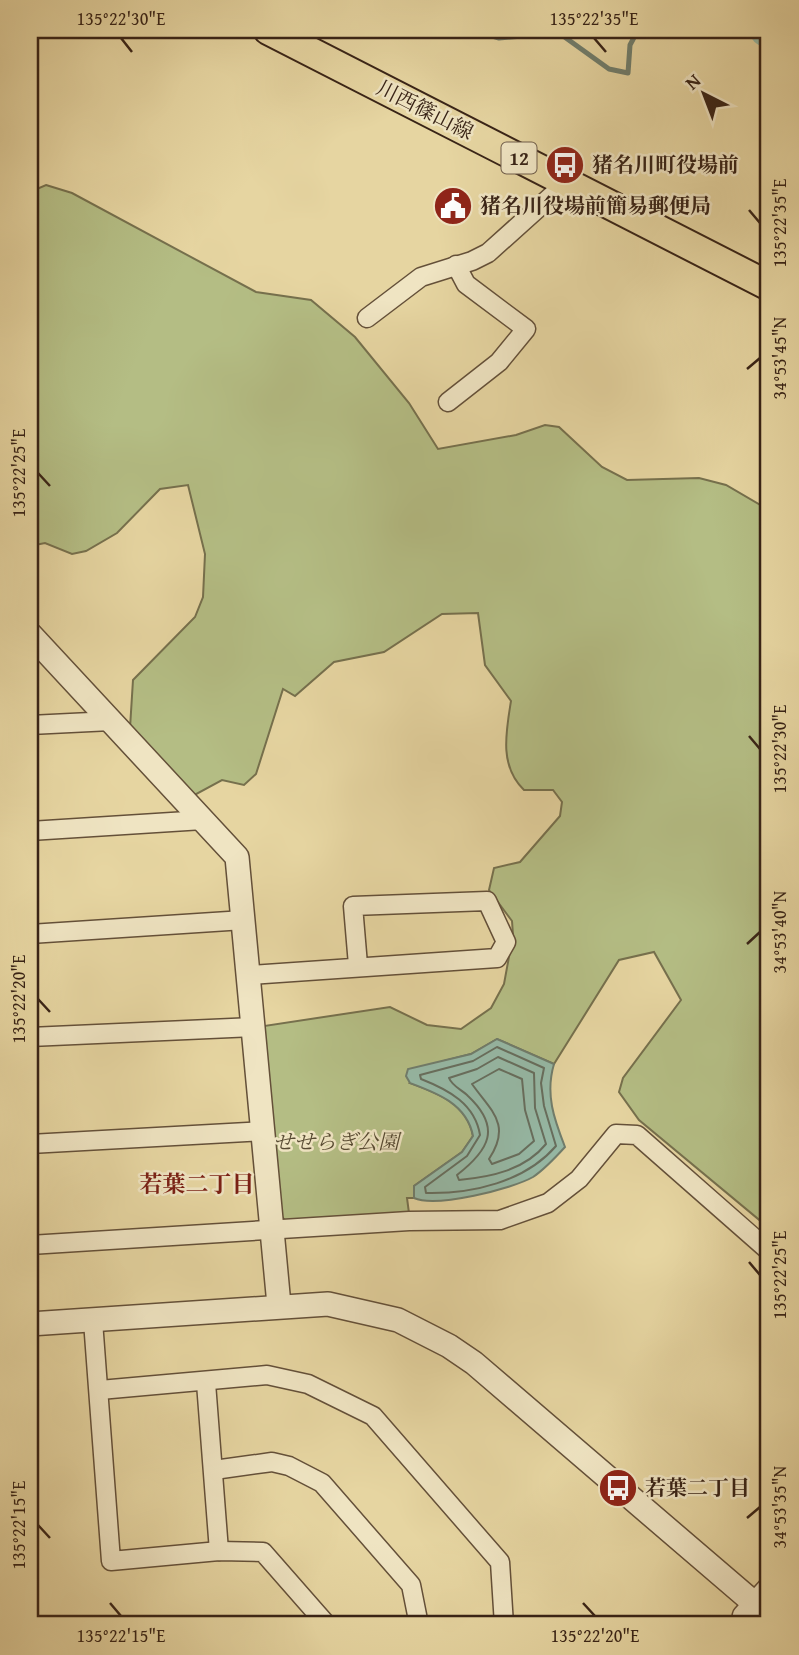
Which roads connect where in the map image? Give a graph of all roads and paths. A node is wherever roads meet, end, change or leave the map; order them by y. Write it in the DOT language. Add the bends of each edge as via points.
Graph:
graph roads {
  1 [pos="268,30"];
  2 [pos="567,182"];
  3 [pos="456,265"];
  4 [pos="769,286"];
  5 [pos="367,318"];
  6 [pos="448,402"];
  7 [pos="30,634"];
  8 [pos="111,721"];
  9 [pos="30,725"];
  10 [pos="203,820"];
  11 [pos="30,831"];
  12 [pos="244,920"];
  13 [pos="30,934"];
  14 [pos="358,965"];
  15 [pos="249,975"];
  16 [pos="254,1027"];
  17 [pos="30,1037"];
  18 [pos="264,1131"];
  19 [pos="30,1144"];
  20 [pos="274,1230"];
  21 [pos="30,1245"];
  22 [pos="769,1251"];
  23 [pos="279,1305"];
  24 [pos="93,1321"];
  25 [pos="30,1324"];
  26 [pos="206,1383"];
  27 [pos="100,1390"];
  28 [pos="214,1470"];
  29 [pos="219,1551"];
  30 [pos="769,1585"];
  31 [pos="762,1610"];
  32 [pos="327,1625"];
  33 [pos="419,1625"];
  34 [pos="504,1625"];
  35 [pos="740,1625"];
  1 -- 2 [label="main road, 川西篠山線 / 12"];
  2 -- 3 [label="street" via="488,253"];
  2 -- 4 [label="main road, 川西篠山線 / 12"];
  3 -- 5 [label="street" via="421,276"];
  3 -- 6 [label="street" via="466,284 526,329 499,362"];
  7 -- 8 [label="street"];
  8 -- 9 [label="street"];
  8 -- 10 [label="street"];
  10 -- 11 [label="street"];
  10 -- 12 [label="street" via="237,857"];
  12 -- 13 [label="street"];
  12 -- 15 [label="street"];
  14 -- 14 [label="street" via="497,958 506,942 487,901 353,906"];
  14 -- 15 [label="street"];
  15 -- 16 [label="street"];
  16 -- 17 [label="street"];
  16 -- 18 [label="street"];
  18 -- 19 [label="street"];
  18 -- 20 [label="street"];
  20 -- 21 [label="street"];
  20 -- 22 [label="street" via="500,1220 548,1203 579,1179 616,1135 638,1135"];
  20 -- 23 [label="street"];
  23 -- 24 [label="street"];
  23 -- 31 [label="street" via="328,1304 398,1320 449,1346"];
  24 -- 25 [label="street"];
  24 -- 27 [label="street"];
  26 -- 27 [label="street"];
  26 -- 28 [label="street"];
  26 -- 34 [label="street" via="267,1375 308,1384 373,1416 500,1562"];
  27 -- 29 [label="street" via="111,1561"];
  28 -- 29 [label="street"];
  28 -- 33 [label="street" via="272,1462 322,1483 411,1585"];
  29 -- 32 [label="street" via="263,1552"];
  30 -- 31 [label="street"];
  31 -- 35 [label="street" via="743,1615"];
}
